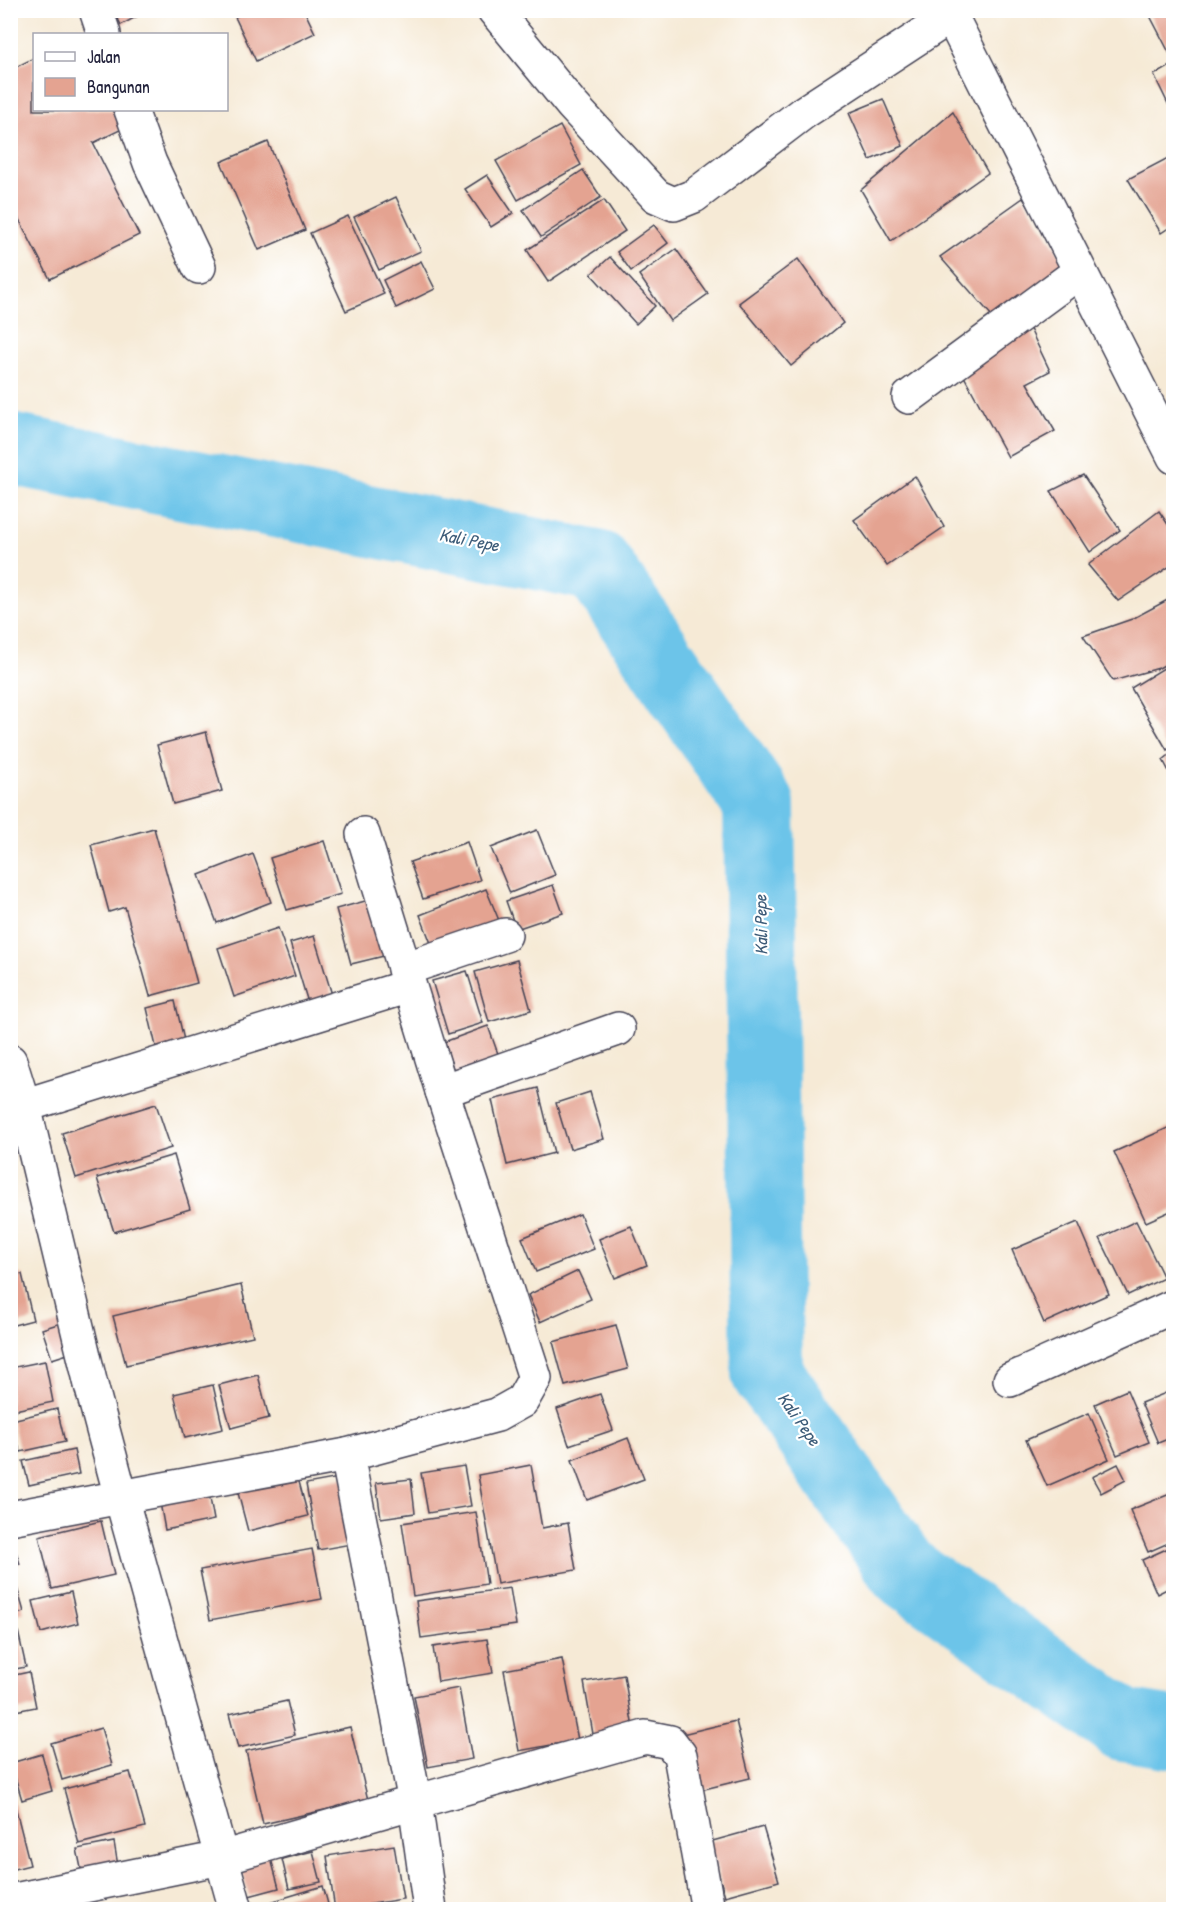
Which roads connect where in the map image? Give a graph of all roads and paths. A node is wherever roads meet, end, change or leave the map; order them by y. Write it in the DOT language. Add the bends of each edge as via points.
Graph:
graph roads {
  1 [pos="96,10"];
  2 [pos="494,10"];
  3 [pos="949,13"];
  4 [pos="104,33"];
  5 [pos="131,111"];
  6 [pos="199,267"];
  7 [pos="1079,272"];
  8 [pos="909,397"];
  9 [pos="1173,457"];
  10 [pos="363,834"];
  11 [pos="505,935"];
  12 [pos="407,978"];
  13 [pos="618,1029"];
  14 [pos="10,1061"];
  15 [pos="442,1091"];
  16 [pos="17,1108"];
  17 [pos="1173,1306"];
  18 [pos="1010,1380"];
  19 [pos="347,1455"];
  20 [pos="121,1497"];
  21 [pos="10,1518"];
  22 [pos="415,1802"];
  23 [pos="221,1858"];
  24 [pos="10,1901"];
  25 [pos="236,1910"];
  26 [pos="429,1910"];
  27 [pos="708,1910"];
  1 -- 4 [label="street"];
  2 -- 3 [label="street" via="656,196 674,204 693,196 803,113"];
  3 -- 7 [label="street"];
  5 -- 6 [label="street" via="150,163"];
  7 -- 8 [label="street"];
  7 -- 9 [label="street"];
  10 -- 12 [label="street"];
  11 -- 12 [label="street"];
  12 -- 15 [label="street"];
  12 -- 16 [label="street"];
  13 -- 15 [label="street"];
  14 -- 16 [label="street"];
  15 -- 19 [label="street" via="535,1378 522,1401 497,1415"];
  16 -- 20 [label="street"];
  17 -- 18 [label="street"];
  19 -- 20 [label="street"];
  19 -- 22 [label="street"];
  20 -- 21 [label="street"];
  20 -- 23 [label="street"];
  22 -- 23 [label="street"];
  22 -- 26 [label="street"];
  22 -- 27 [label="street" via="645,1737 670,1742 680,1755"];
  23 -- 24 [label="street"];
  23 -- 25 [label="street"];
}
